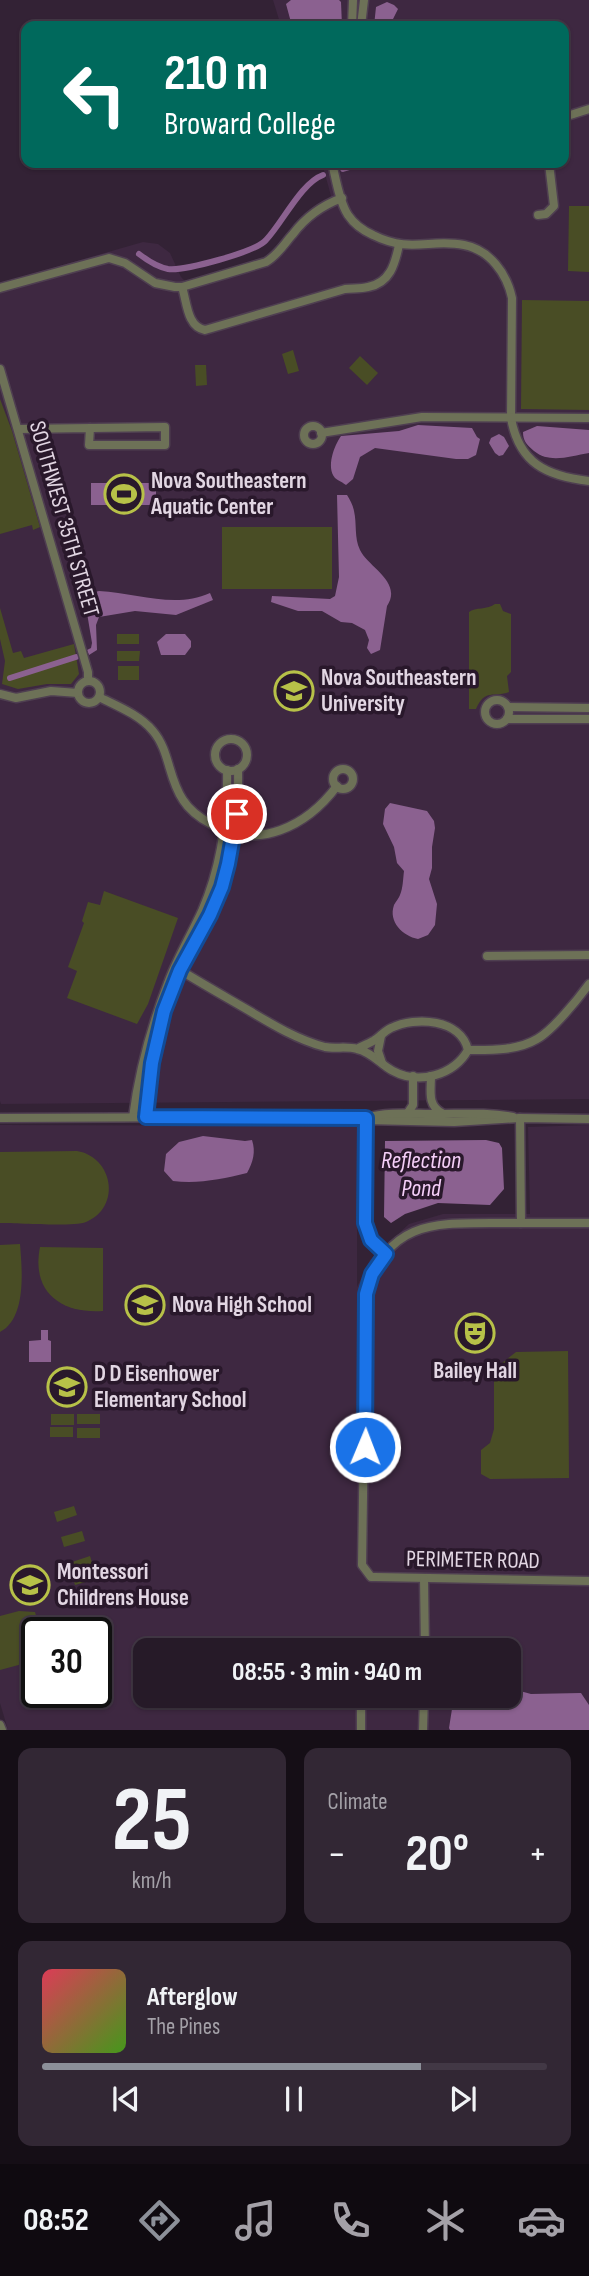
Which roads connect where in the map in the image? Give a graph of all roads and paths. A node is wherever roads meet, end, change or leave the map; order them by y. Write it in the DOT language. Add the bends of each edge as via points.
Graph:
graph roads {
  1 [pos="353,0"];
  2 [pos="364,0"];
  3 [pos="352,21"];
  4 [pos="362,21"];
  5 [pos="589,109"];
  6 [pos="569,115"];
  7 [pos="333,168"];
  8 [pos="550,168"];
  9 [pos="342,198"];
  10 [pos="538,215"];
  11 [pos="399,245"];
  12 [pos="182,287"];
  13 [pos="0,288"];
  14 [pos="0,369"];
  15 [pos="511,418"];
  16 [pos="589,418"];
  17 [pos="90,428"];
  18 [pos="19,429"];
  19 [pos="321,433"];
  20 [pos="589,481"];
  21 [pos="89,681"];
  22 [pos="78,693"];
  23 [pos="0,694"];
  24 [pos="99,697"];
  25 [pos="508,707"];
  26 [pos="589,708"];
  27 [pos="507,719"];
  28 [pos="589,719"];
  29 [pos="238,769"];
  30 [pos="227,770"];
  31 [pos="337,786"];
  32 [pos="223,831"];
  33 [pos="234,834"];
  34 [pos="589,955"];
  35 [pos="487,956"];
  36 [pos="177,968"];
  37 [pos="589,984"];
  38 [pos="381,1036"];
  39 [pos="357,1049"];
  40 [pos="468,1050"];
  41 [pos="147,1062"];
  42 [pos="382,1063"];
  43 [pos="413,1076"];
  44 [pos="431,1076"];
  45 [pos="407,1114"];
  46 [pos="445,1114"];
  47 [pos="133,1117"];
  48 [pos="146,1117"];
  49 [pos="0,1118"];
  50 [pos="366,1118"];
  51 [pos="520,1118"];
  52 [pos="589,1119"];
  53 [pos="520,1223"];
  54 [pos="589,1223"];
  55 [pos="386,1254"];
  56 [pos="424,1579"];
  57 [pos="589,1580"];
  58 [pos="425,1638"];
  59 [pos="361,1708"];
  60 [pos="424,1708"];
  61 [pos="0,1725"];
  62 [pos="2,1730"];
  63 [pos="361,1730"];
  64 [pos="423,1730"];
  1 -- 3 [label="street"];
  2 -- 4 [label="street"];
  5 -- 6 [label="street"];
  7 -- 9 [label="street"];
  8 -- 10 [label="street" via="554,205"];
  9 -- 11 [label="street" via="355,223"];
  9 -- 12 [label="street" via="304,222 266,262"];
  11 -- 12 [label="street" via="392,270 376,285 342,289 205,330 193,324"];
  11 -- 15 [label="street" via="463,244 476,249 502,272 512,298"];
  12 -- 13 [label="street" via="155,283 125,262 108,258"];
  14 -- 18 [label="street, SOUTHWEST 35TH STREET"];
  15 -- 16 [label="street"];
  15 -- 19 [label="street" via="422,417"];
  15 -- 20 [label="street" via="515,438 536,465"];
  17 -- 17 [label="street" via="89,445 165,446 165,427"];
  17 -- 18 [label="street"];
  18 -- 21 [label="street, SOUTHWEST 35TH STREET"];
  21 -- 22 [label="street" via="82,683"];
  21 -- 24 [label="street" via="98,686"];
  22 -- 23 [label="street" via="51,691 16,698"];
  22 -- 24 [label="street" via="87,703"];
  24 -- 32 [label="street" via="151,729 187,805"];
  25 -- 26 [label="street"];
  25 -- 27 [label="street"];
  25 -- 27 [label="street" via="494,701 485,713 494,723"];
  27 -- 28 [label="street"];
  29 -- 30 [label="street"];
  29 -- 30 [label="street" via="247,754 243,745 230,739 216,751 219,764"];
  29 -- 33 [label="street"];
  30 -- 32 [label="street"];
  31 -- 33 [label="street" via="311,814 285,830"];
  32 -- 33 [label="street"];
  32 -- 36 [label="street" via="204,905"];
  33 -- 36 [label="street" via="216,901"];
  34 -- 35 [label="street"];
  36 -- 39 [label="street" via="305,1041"];
  36 -- 41 [label="street"];
  37 -- 40 [label="street" via="538,1039 520,1046"];
  38 -- 39 [label="street"];
  38 -- 40 [label="street" via="389,1029 416,1022 441,1024 457,1031"];
  38 -- 42 [label="street" via="378,1051"];
  39 -- 42 [label="street"];
  40 -- 44 [label="street" via="461,1061"];
  41 -- 47 [label="street"];
  41 -- 48 [label="street"];
  42 -- 43 [label="street" via="396,1073"];
  43 -- 44 [label="street"];
  43 -- 45 [label="street" via="413,1105"];
  44 -- 46 [label="street" via="431,1103"];
  45 -- 46 [label="street"];
  45 -- 50 [label="street"];
  46 -- 51 [label="street"];
  47 -- 48 [label="street"];
  47 -- 49 [label="street"];
  48 -- 50 [label="street"];
  50 -- 51 [label="street" via="454,1122"];
  50 -- 55 [label="street" via="365,1223 371,1240"];
  51 -- 52 [label="street"];
  51 -- 53 [label="street"];
  53 -- 54 [label="street"];
  53 -- 55 [label="street" via="431,1225 400,1240"];
  55 -- 56 [label="street, PERIMETER ROAD" via="372,1274 366,1294 362,1565 371,1577"];
  56 -- 57 [label="street, PERIMETER ROAD"];
  56 -- 58 [label="street"];
  59 -- 63 [label="street"];
  60 -- 64 [label="street"];
  61 -- 62 [label="street"];
}
